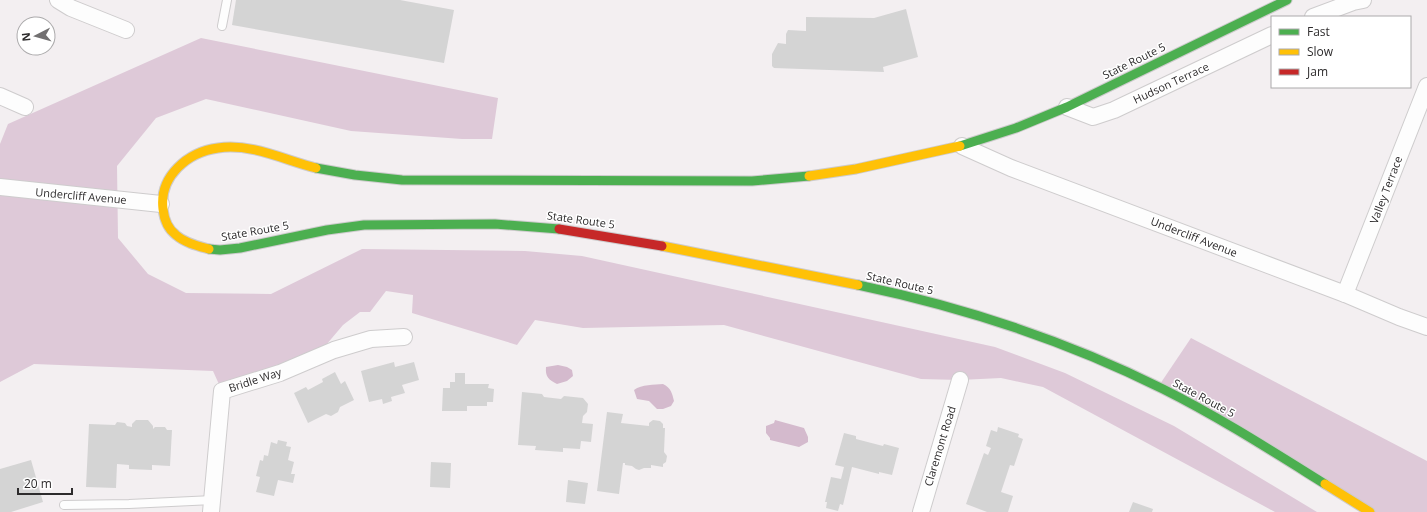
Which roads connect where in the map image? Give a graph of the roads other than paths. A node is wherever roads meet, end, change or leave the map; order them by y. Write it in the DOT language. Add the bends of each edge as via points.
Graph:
graph roads {
  1 [pos="58,0"];
  2 [pos="227,0"];
  3 [pos="1287,0"];
  4 [pos="1363,0"];
  5 [pos="1316,16"];
  6 [pos="222,26"];
  7 [pos="126,30"];
  8 [pos="1271,35"];
  9 [pos="1427,86"];
  10 [pos="0,96"];
  11 [pos="1067,106"];
  12 [pos="25,107"];
  13 [pos="962,146"];
  14 [pos="0,187"];
  15 [pos="161,204"];
  16 [pos="1345,294"];
  17 [pos="1427,326"];
  18 [pos="404,337"];
  19 [pos="960,380"];
  20 [pos="64,505"];
  21 [pos="212,506"];
  22 [pos="921,512"];
  23 [pos="1370,512"];
  1 -- 7 [label="street" via="71,8"];
  2 -- 6 [label="lane"];
  3 -- 11 [label="main road, State Route 5"];
  4 -- 5 [label="street"];
  8 -- 11 [label="street, Hudson Terrace" via="1114,110 1093,116"];
  9 -- 16 [label="street, Valley Terrace"];
  10 -- 12 [label="street"];
  11 -- 13 [label="main road, State Route 5" via="1016,128"];
  13 -- 15 [label="main road, State Route 5" via="856,169 752,181 402,180 350,175 287,161 253,148 232,146 212,149 194,156 177,167 167,179"];
  13 -- 16 [label="street, Undercliff Avenue" via="1011,168"];
  14 -- 15 [label="street, Undercliff Avenue"];
  15 -- 23 [label="main road, State Route 5" via="171,231 181,240 206,248 225,250 318,231 358,226 487,223 540,226 592,232 844,282 940,305 1000,322 1135,375 1216,417"];
  16 -- 17 [label="street, Undercliff Avenue"];
  18 -- 21 [label="street, Bridle Way" via="371,339 334,350 280,373 222,391"];
  19 -- 22 [label="street, Claremont Road"];
  20 -- 21 [label="lane"];
}
